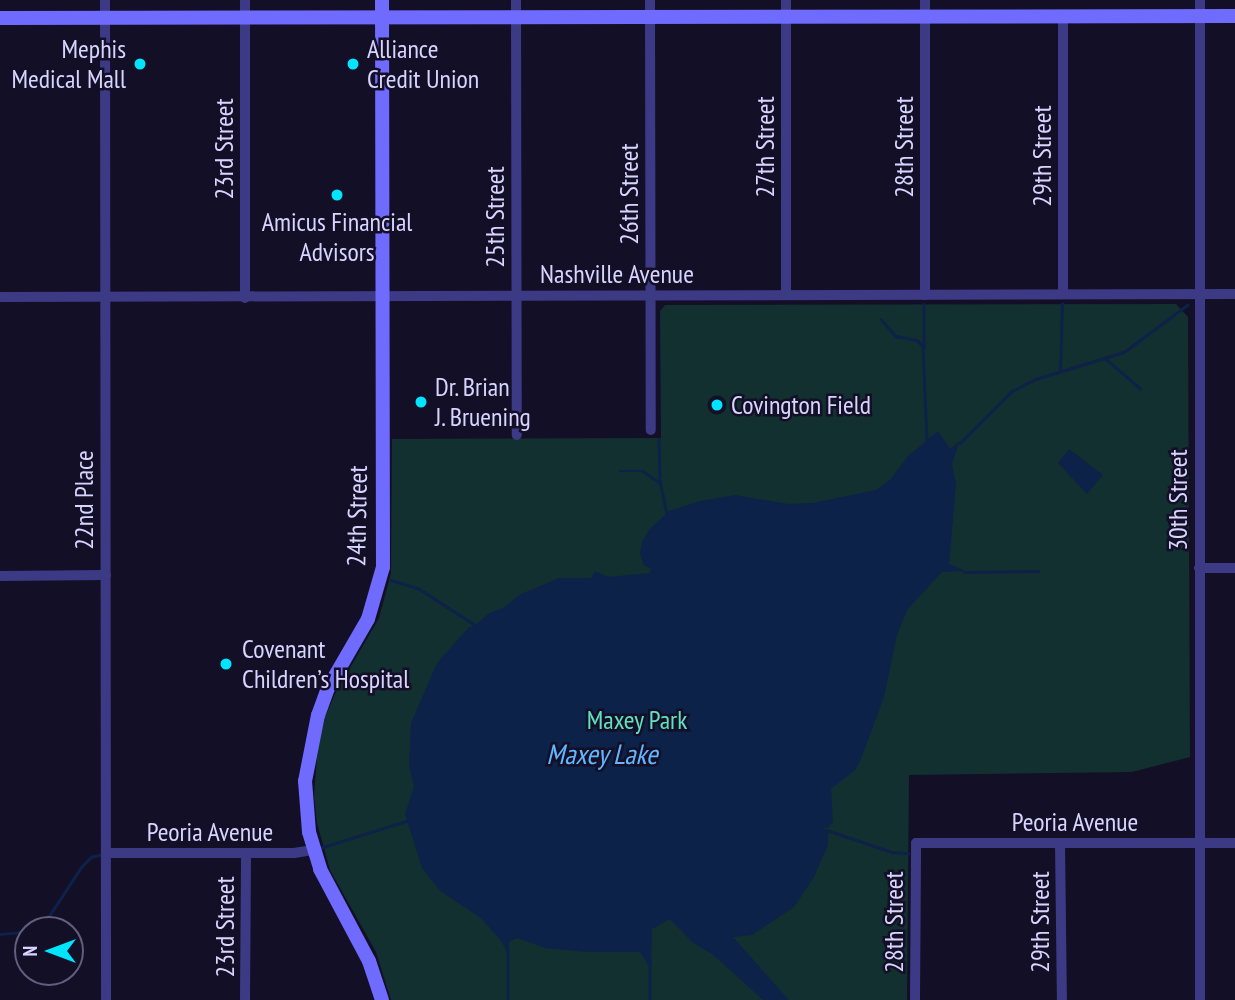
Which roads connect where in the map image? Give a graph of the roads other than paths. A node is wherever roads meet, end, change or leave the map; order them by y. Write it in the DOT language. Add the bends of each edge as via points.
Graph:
graph roads {
  1 [pos="105,0"];
  2 [pos="245,0"];
  3 [pos="382,0"];
  4 [pos="516,0"];
  5 [pos="650,0"];
  6 [pos="786,0"];
  7 [pos="925,0"];
  8 [pos="1200,0"];
  9 [pos="1200,16"];
  10 [pos="1235,16"];
  11 [pos="1063,17"];
  12 [pos="0,18"];
  13 [pos="105,18"];
  14 [pos="245,18"];
  15 [pos="382,18"];
  16 [pos="516,18"];
  17 [pos="650,18"];
  18 [pos="786,18"];
  19 [pos="925,18"];
  20 [pos="1063,294"];
  21 [pos="1200,294"];
  22 [pos="1235,294"];
  23 [pos="650,295"];
  24 [pos="786,295"];
  25 [pos="925,295"];
  26 [pos="105,296"];
  27 [pos="516,296"];
  28 [pos="0,297"];
  29 [pos="383,297"];
  30 [pos="245,298"];
  31 [pos="651,430"];
  32 [pos="517,435"];
  33 [pos="1199,568"];
  34 [pos="1235,568"];
  35 [pos="106,575"];
  36 [pos="0,576"];
  37 [pos="916,843"];
  38 [pos="1060,843"];
  39 [pos="1199,843"];
  40 [pos="1235,843"];
  41 [pos="313,850"];
  42 [pos="106,853"];
  43 [pos="246,853"];
  44 [pos="106,1000"];
  45 [pos="246,1000"];
  46 [pos="382,1000"];
  47 [pos="915,1000"];
  48 [pos="1062,1000"];
  49 [pos="1200,1000"];
  1 -- 13 [label="street, 22nd Place"];
  2 -- 14 [label="street, 23rd Street"];
  3 -- 15 [label="street, 24th Street"];
  4 -- 16 [label="street, 25th Street"];
  5 -- 17 [label="street, 26th Street"];
  6 -- 18 [label="street, 27th Street"];
  7 -- 19 [label="street, 28th Street"];
  8 -- 9 [label="street, 30th Street"];
  9 -- 10 [label="street"];
  9 -- 11 [label="street"];
  9 -- 21 [label="street, 30th Street"];
  11 -- 19 [label="street"];
  11 -- 20 [label="street, 29th Street"];
  12 -- 13 [label="street"];
  13 -- 14 [label="street"];
  13 -- 26 [label="street, 22nd Place"];
  14 -- 15 [label="street"];
  14 -- 30 [label="street, 23rd Street"];
  15 -- 16 [label="street"];
  15 -- 29 [label="street, 24th Street"];
  16 -- 17 [label="street"];
  16 -- 27 [label="street, 25th Street"];
  17 -- 18 [label="street"];
  17 -- 23 [label="street, 26th Street"];
  18 -- 19 [label="street"];
  18 -- 24 [label="street, 27th Street"];
  19 -- 25 [label="street, 28th Street"];
  20 -- 21 [label="street, Nashville Avenue"];
  20 -- 25 [label="street, Nashville Avenue"];
  21 -- 22 [label="street, Nashville Avenue"];
  21 -- 33 [label="street, 30th Street"];
  23 -- 24 [label="street, Nashville Avenue"];
  23 -- 27 [label="street, Nashville Avenue"];
  23 -- 31 [label="street, 26th Street"];
  24 -- 25 [label="street, Nashville Avenue"];
  26 -- 28 [label="street, Nashville Avenue"];
  26 -- 30 [label="street, Nashville Avenue"];
  26 -- 35 [label="street, 22nd Place"];
  27 -- 29 [label="street, Nashville Avenue"];
  27 -- 32 [label="street, 25th Street"];
  29 -- 30 [label="street, Nashville Avenue"];
  29 -- 41 [label="street, 24th Street" via="383,567 368,619 328,688 312,736 305,781"];
  33 -- 34 [label="street"];
  33 -- 39 [label="street, 30th Street"];
  35 -- 36 [label="street"];
  35 -- 42 [label="street, 22nd Place"];
  37 -- 38 [label="street, Peoria Avenue"];
  37 -- 47 [label="street, 28th Street"];
  38 -- 39 [label="street, Peoria Avenue"];
  38 -- 48 [label="street, 29th Street"];
  39 -- 40 [label="street, Peoria Avenue"];
  39 -- 49 [label="street, 30th Street"];
  41 -- 43 [label="street, Peoria Avenue"];
  41 -- 46 [label="street, 24th Street" via="369,961"];
  42 -- 43 [label="street, Peoria Avenue"];
  42 -- 44 [label="street, 22nd Place"];
  43 -- 45 [label="street, 23rd Street"];
}
